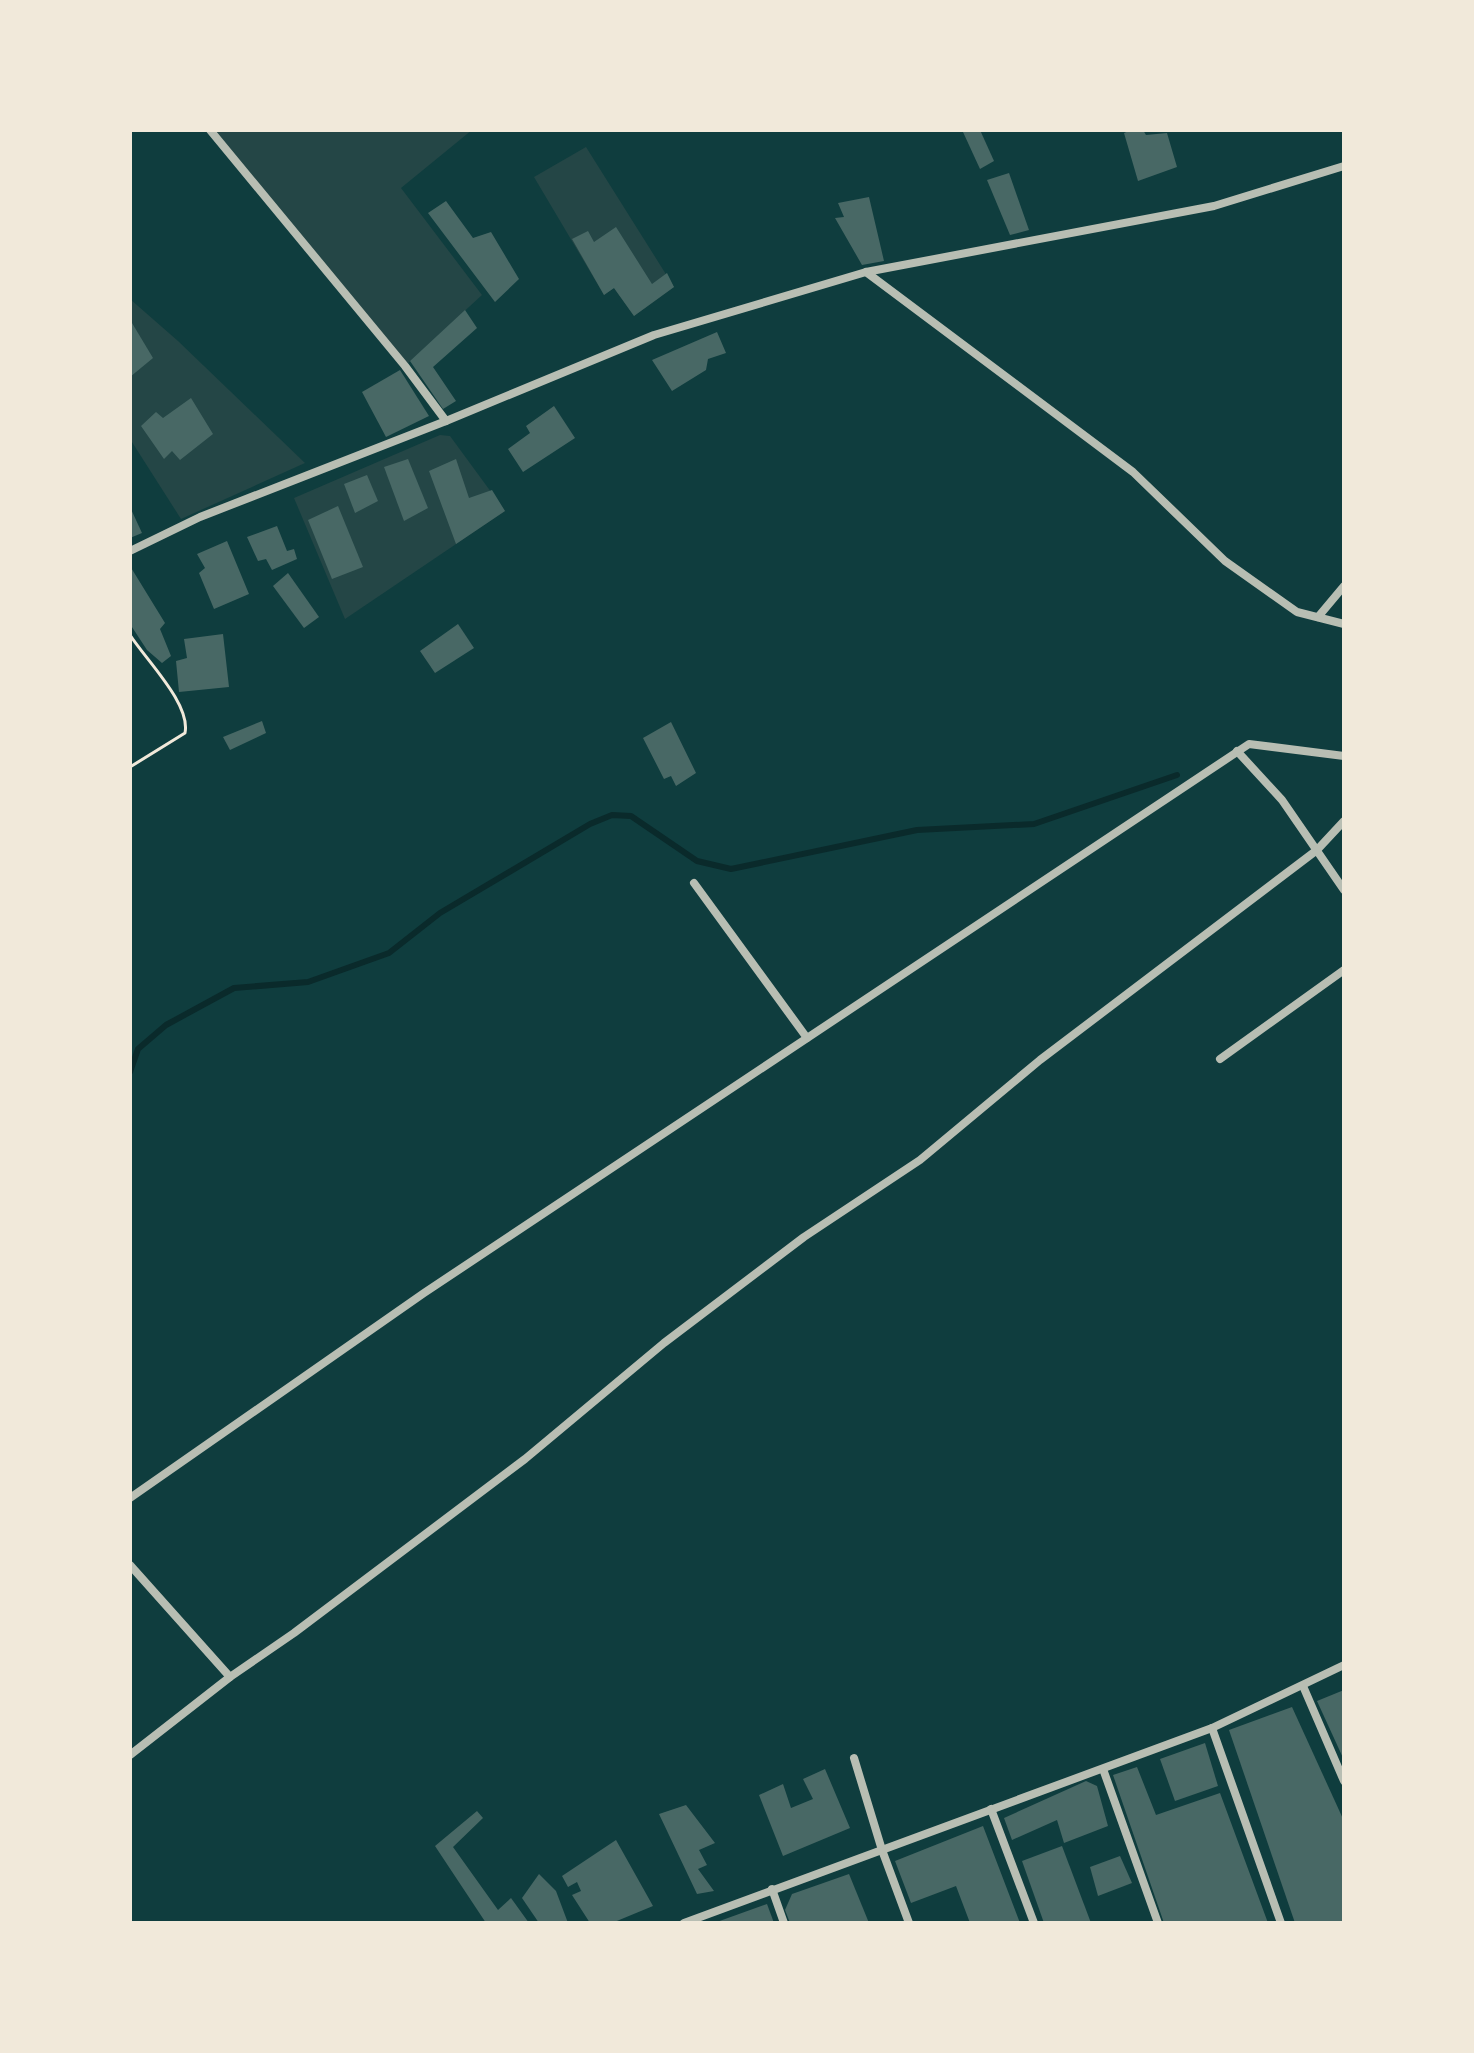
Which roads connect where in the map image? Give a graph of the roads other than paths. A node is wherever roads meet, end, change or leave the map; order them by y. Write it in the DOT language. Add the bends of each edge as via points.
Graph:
graph roads {
  1 [pos="210,130"];
  2 [pos="1344,166"];
  3 [pos="866,272"];
  4 [pos="446,421"];
  5 [pos="130,551"];
  6 [pos="1344,586"];
  7 [pos="1318,617"];
  8 [pos="1344,624"];
  9 [pos="1237,751"];
  10 [pos="1344,756"];
  11 [pos="1344,821"];
  12 [pos="1317,850"];
  13 [pos="694,883"];
  14 [pos="1344,890"];
  15 [pos="1344,970"];
  16 [pos="807,1038"];
  17 [pos="1220,1059"];
  18 [pos="130,1498"];
  19 [pos="130,1565"];
  20 [pos="1344,1665"];
  21 [pos="230,1677"];
  22 [pos="1303,1686"];
  23 [pos="1212,1728"];
  24 [pos="130,1755"];
  25 [pos="854,1758"];
  26 [pos="1103,1769"];
  27 [pos="1344,1781"];
  28 [pos="991,1809"];
  29 [pos="882,1850"];
  30 [pos="772,1889"];
  31 [pos="684,1923"];
  32 [pos="784,1923"];
  33 [pos="909,1923"];
  34 [pos="1034,1923"];
  35 [pos="1158,1923"];
  36 [pos="1281,1923"];
  1 -- 4 [label="street"];
  2 -- 3 [label="street" via="1214,206"];
  3 -- 4 [label="street" via="654,335"];
  3 -- 7 [label="street" via="1133,472 1225,561 1297,612"];
  4 -- 5 [label="street" via="200,517"];
  6 -- 7 [label="street"];
  7 -- 8 [label="street"];
  9 -- 10 [label="street" via="1249,744"];
  9 -- 12 [label="street" via="1282,800"];
  9 -- 16 [label="street"];
  11 -- 12 [label="street"];
  12 -- 14 [label="street"];
  12 -- 21 [label="street" via="1040,1060 920,1160 804,1237 664,1343 525,1459"];
  13 -- 16 [label="street"];
  15 -- 17 [label="street"];
  16 -- 18 [label="street" via="424,1293"];
  19 -- 21 [label="street"];
  20 -- 22 [label="street"];
  21 -- 24 [label="street"];
  22 -- 23 [label="street"];
  22 -- 27 [label="street"];
  23 -- 26 [label="street"];
  23 -- 36 [label="street"];
  25 -- 29 [label="street"];
  26 -- 28 [label="street"];
  26 -- 35 [label="street"];
  28 -- 29 [label="street"];
  28 -- 34 [label="street"];
  29 -- 30 [label="street"];
  29 -- 33 [label="street"];
  30 -- 31 [label="street"];
  30 -- 32 [label="street"];
}
